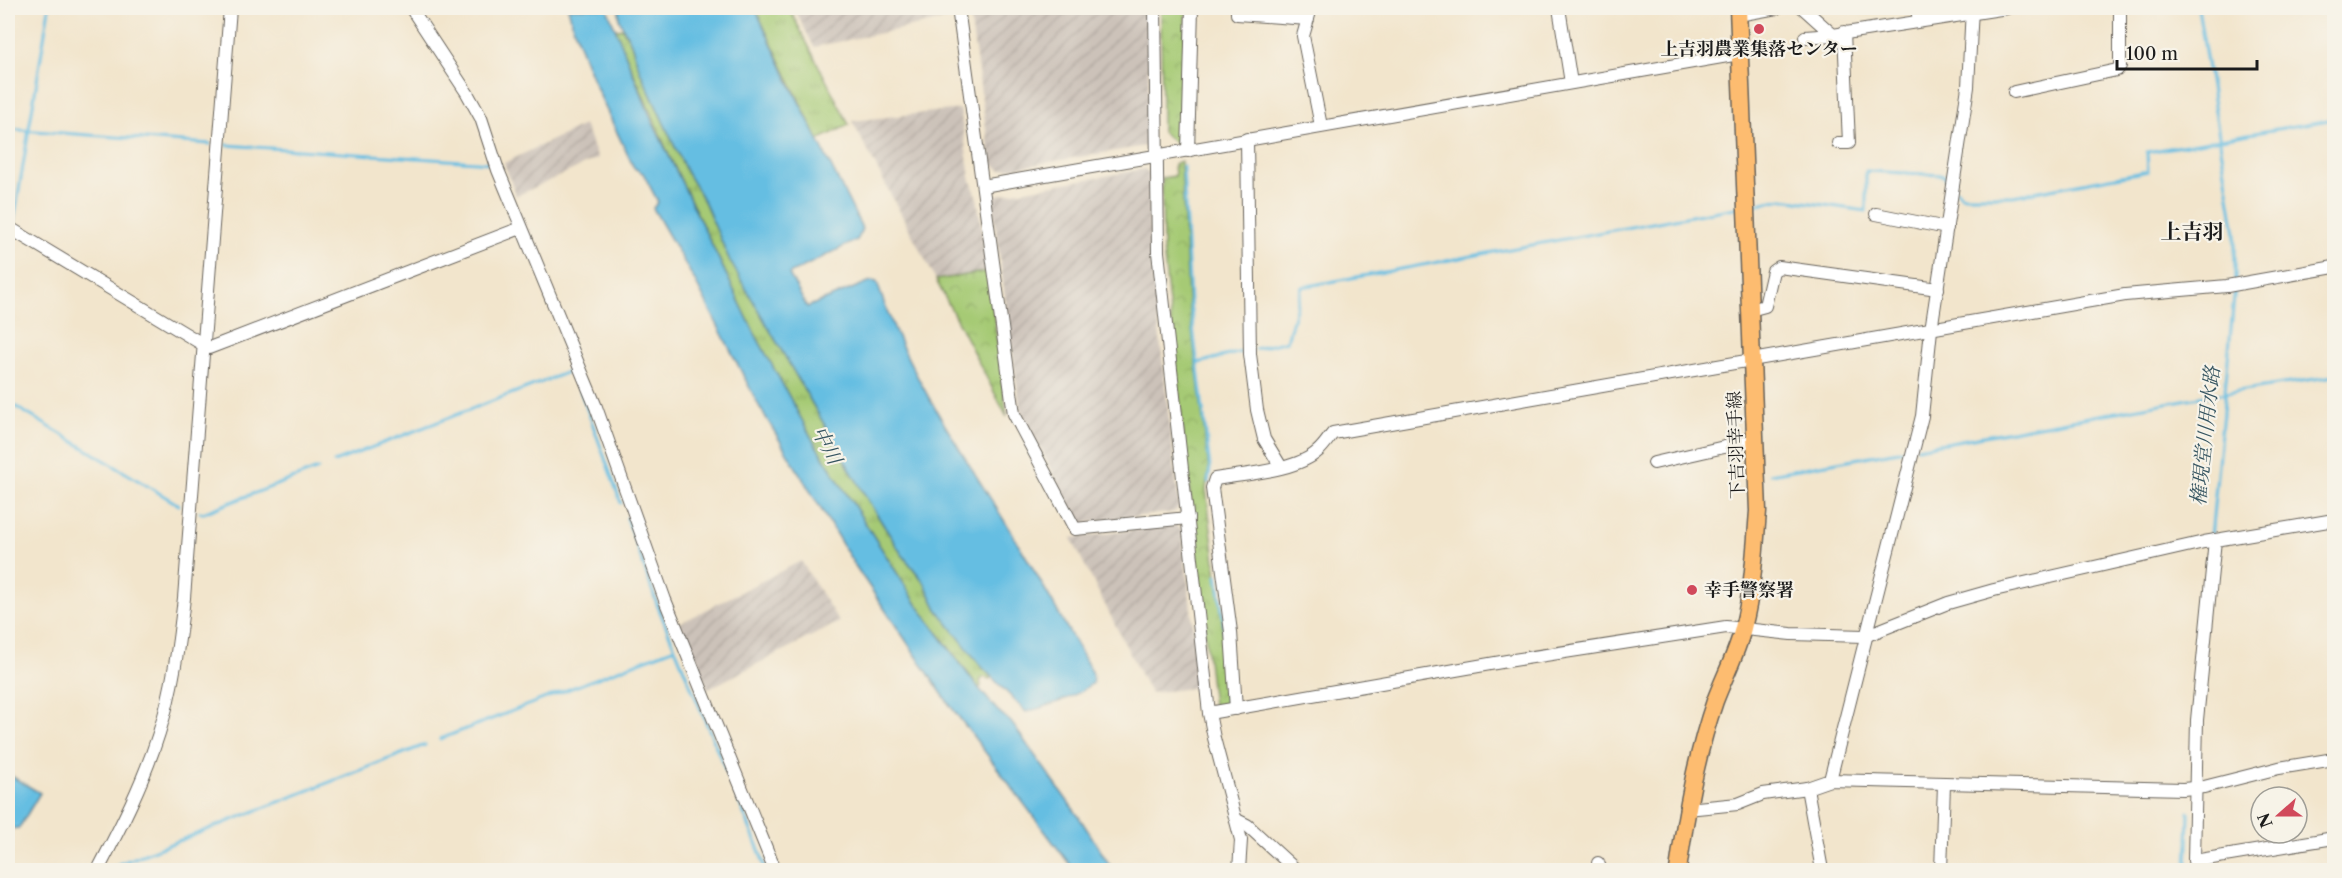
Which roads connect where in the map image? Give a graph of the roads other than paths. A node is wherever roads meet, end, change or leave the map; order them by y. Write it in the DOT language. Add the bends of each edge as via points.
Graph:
graph roads {
  1 [pos="230,8"];
  2 [pos="411,8"];
  3 [pos="958,8"];
  4 [pos="1155,8"];
  5 [pos="1191,8"];
  6 [pos="1237,8"];
  7 [pos="1558,8"];
  8 [pos="1778,8"];
  9 [pos="1803,8"];
  10 [pos="1917,8"];
  11 [pos="2007,8"];
  12 [pos="2120,8"];
  13 [pos="1972,10"];
  14 [pos="1738,11"];
  15 [pos="1309,13"];
  16 [pos="1919,21"];
  17 [pos="1839,33"];
  18 [pos="1805,37"];
  19 [pos="1739,54"];
  20 [pos="1571,83"];
  21 [pos="2014,92"];
  22 [pos="1321,126"];
  23 [pos="1247,139"];
  24 [pos="1838,143"];
  25 [pos="1188,151"];
  26 [pos="1156,156"];
  27 [pos="983,186"];
  28 [pos="1876,214"];
  29 [pos="521,228"];
  30 [pos="1947,228"];
  31 [pos="11,229"];
  32 [pos="2334,267"];
  33 [pos="1938,289"];
  34 [pos="1750,310"];
  35 [pos="1931,330"];
  36 [pos="202,345"];
  37 [pos="1752,358"];
  38 [pos="1755,440"];
  39 [pos="1654,463"];
  40 [pos="1281,467"];
  41 [pos="1188,518"];
  42 [pos="2334,520"];
  43 [pos="2215,540"];
  44 [pos="1743,629"];
  45 [pos="1865,636"];
  46 [pos="1236,709"];
  47 [pos="1209,713"];
  48 [pos="2334,759"];
  49 [pos="1830,780"];
  50 [pos="1944,784"];
  51 [pos="1807,788"];
  52 [pos="2195,788"];
  53 [pos="1687,809"];
  54 [pos="1237,820"];
  55 [pos="2334,838"];
  56 [pos="98,870"];
  57 [pos="775,870"];
  58 [pos="1239,870"];
  59 [pos="1296,870"];
  60 [pos="1678,870"];
  61 [pos="1822,870"];
  62 [pos="1941,870"];
  1 -- 36 [label="street"];
  2 -- 29 [label="street" via="481,118"];
  3 -- 27 [label="street"];
  4 -- 26 [label="street"];
  5 -- 25 [label="street"];
  6 -- 15 [label="street" via="1237,14"];
  7 -- 20 [label="street"];
  8 -- 14 [label="street"];
  9 -- 17 [label="street"];
  10 -- 16 [label="street"];
  11 -- 13 [label="street"];
  12 -- 21 [label="street" via="2117,70"];
  13 -- 16 [label="street"];
  13 -- 30 [label="street" via="1968,87"];
  14 -- 19 [label="main road, 下吉羽幸手線"];
  15 -- 22 [label="street" via="1303,36"];
  16 -- 17 [label="street"];
  17 -- 18 [label="street"];
  17 -- 24 [label="street" via="1849,143"];
  19 -- 20 [label="street"];
  19 -- 34 [label="main road, 下吉羽幸手線"];
  20 -- 22 [label="street"];
  22 -- 23 [label="street"];
  23 -- 25 [label="street"];
  23 -- 40 [label="street" via="1250,354 1264,439"];
  25 -- 26 [label="street"];
  26 -- 27 [label="street"];
  26 -- 41 [label="street" via="1158,252"];
  27 -- 41 [label="street" via="1014,414 1075,529"];
  28 -- 30 [label="street"];
  29 -- 36 [label="street" via="209,348"];
  29 -- 57 [label="street" via="596,407 664,600"];
  30 -- 33 [label="street"];
  31 -- 36 [label="street"];
  32 -- 35 [label="street" via="2227,286 2125,295"];
  33 -- 34 [label="street" via="1779,267 1773,271 1764,306"];
  33 -- 35 [label="street"];
  34 -- 37 [label="main road, 下吉羽幸手線"];
  35 -- 37 [label="street"];
  35 -- 45 [label="street" via="1922,416"];
  36 -- 56 [label="street" via="184,598 173,677 141,782"];
  37 -- 38 [label="main road, 下吉羽幸手線"];
  37 -- 40 [label="street" via="1333,433 1318,452"];
  38 -- 39 [label="street"];
  38 -- 44 [label="main road, 下吉羽幸手線" via="1758,511"];
  40 -- 46 [label="street" via="1215,479 1212,489 1231,632"];
  41 -- 47 [label="street"];
  42 -- 43 [label="street"];
  43 -- 45 [label="street" via="1972,596"];
  43 -- 52 [label="street" via="2197,720"];
  44 -- 45 [label="street"];
  44 -- 46 [label="street" via="1725,627 1542,655"];
  44 -- 53 [label="main road, 下吉羽幸手線" via="1715,702"];
  45 -- 49 [label="street"];
  46 -- 47 [label="street"];
  47 -- 54 [label="street"];
  48 -- 52 [label="street"];
  49 -- 50 [label="street"];
  49 -- 51 [label="street"];
  50 -- 52 [label="street"];
  50 -- 62 [label="street"];
  51 -- 53 [label="street" via="1763,794 1738,804"];
  51 -- 61 [label="street"];
  52 -- 55 [label="street" via="2194,861"];
  53 -- 60 [label="main road, 下吉羽幸手線"];
  54 -- 58 [label="street" via="1242,850"];
  54 -- 59 [label="street"];
}
